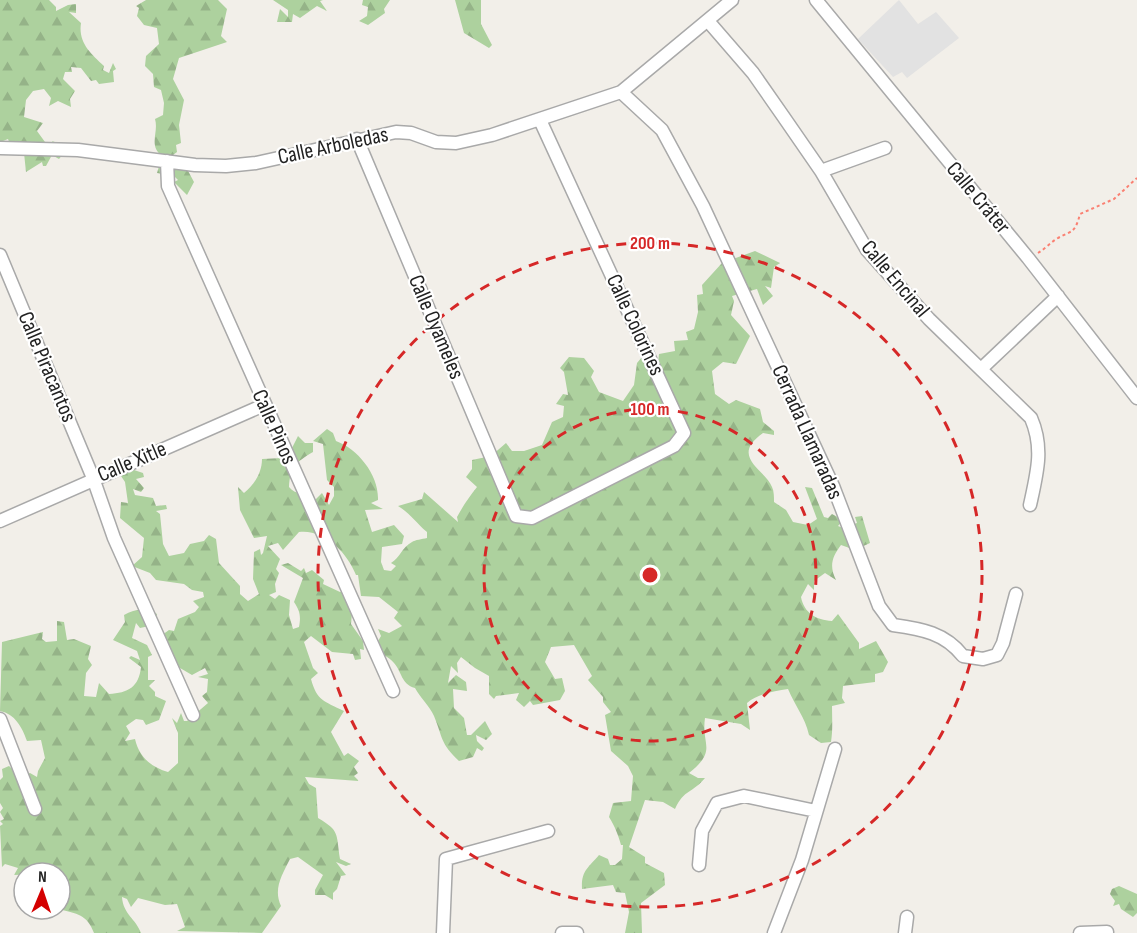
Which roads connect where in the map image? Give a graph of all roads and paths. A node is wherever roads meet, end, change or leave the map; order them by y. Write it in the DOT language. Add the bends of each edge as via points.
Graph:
graph roads {
  1 [pos="732,0"];
  2 [pos="816,0"];
  3 [pos="708,21"];
  4 [pos="621,92"];
  5 [pos="540,120"];
  6 [pos="357,139"];
  7 [pos="0,148"];
  8 [pos="885,148"];
  9 [pos="167,161"];
  10 [pos="821,171"];
  11 [pos="1137,178"];
  12 [pos="0,255"];
  13 [pos="1028,258"];
  14 [pos="1058,296"];
  15 [pos="981,369"];
  16 [pos="1137,398"];
  17 [pos="264,405"];
  18 [pos="93,478"];
  19 [pos="1030,504"];
  20 [pos="516,516"];
  21 [pos="0,521"];
  22 [pos="1016,594"];
  23 [pos="393,691"];
  24 [pos="193,715"];
  25 [pos="0,719"];
  26 [pos="835,749"];
  27 [pos="36,809"];
  28 [pos="816,811"];
  29 [pos="549,831"];
  30 [pos="699,865"];
  31 [pos="907,917"];
  32 [pos="1107,932"];
  33 [pos="443,933"];
  34 [pos="562,933"];
  35 [pos="577,933"];
  36 [pos="774,933"];
  37 [pos="905,933"];
  38 [pos="1080,933"];
  1 -- 3 [label="street, Calle Arboledas"];
  2 -- 13 [label="street, Calle Cráter"];
  3 -- 4 [label="street, Calle Arboledas"];
  3 -- 10 [label="street, Calle Encinal" via="753,73"];
  4 -- 5 [label="street, Calle Arboledas"];
  4 -- 22 [label="street, Cerrada Llamaradas" via="662,130 703,206 833,486 879,606 894,625 937,634 954,645 963,657 983,659 997,655"];
  5 -- 6 [label="street, Calle Arboledas" via="456,143 396,132"];
  5 -- 20 [label="street, Calle Colorines" via="684,432 674,446 532,518"];
  6 -- 9 [label="street, Calle Arboledas" via="256,163 226,166"];
  6 -- 20 [label="street, Calle Oyameles"];
  7 -- 9 [label="street, Calle Arboledas" via="78,150"];
  8 -- 10 [label="street"];
  9 -- 17 [label="street, Calle Pinos" via="168,186"];
  10 -- 15 [label="street, Calle Encinal" via="867,250"];
  11 -- 13 [label="path" via="1114,199 1080,214 1070,235"];
  12 -- 18 [label="street, Calle Piracantos"];
  13 -- 14 [label="street, Calle Cráter"];
  14 -- 15 [label="street"];
  14 -- 16 [label="street, Calle Cráter"];
  15 -- 19 [label="street, Calle Encinal" via="1031,418 1039,435 1040,459"];
  17 -- 18 [label="street, Calle Xitle"];
  17 -- 23 [label="street, Calle Pinos"];
  18 -- 21 [label="street, Calle Xitle"];
  18 -- 24 [label="street, Calle Piracantos" via="114,538"];
  25 -- 27 [label="street"];
  26 -- 28 [label="street"];
  28 -- 30 [label="street" via="744,796 717,803 702,831"];
  28 -- 36 [label="street"];
  29 -- 33 [label="street" via="446,860"];
  31 -- 37 [label="street"];
  32 -- 38 [label="street"];
  34 -- 35 [label="street"];
}
